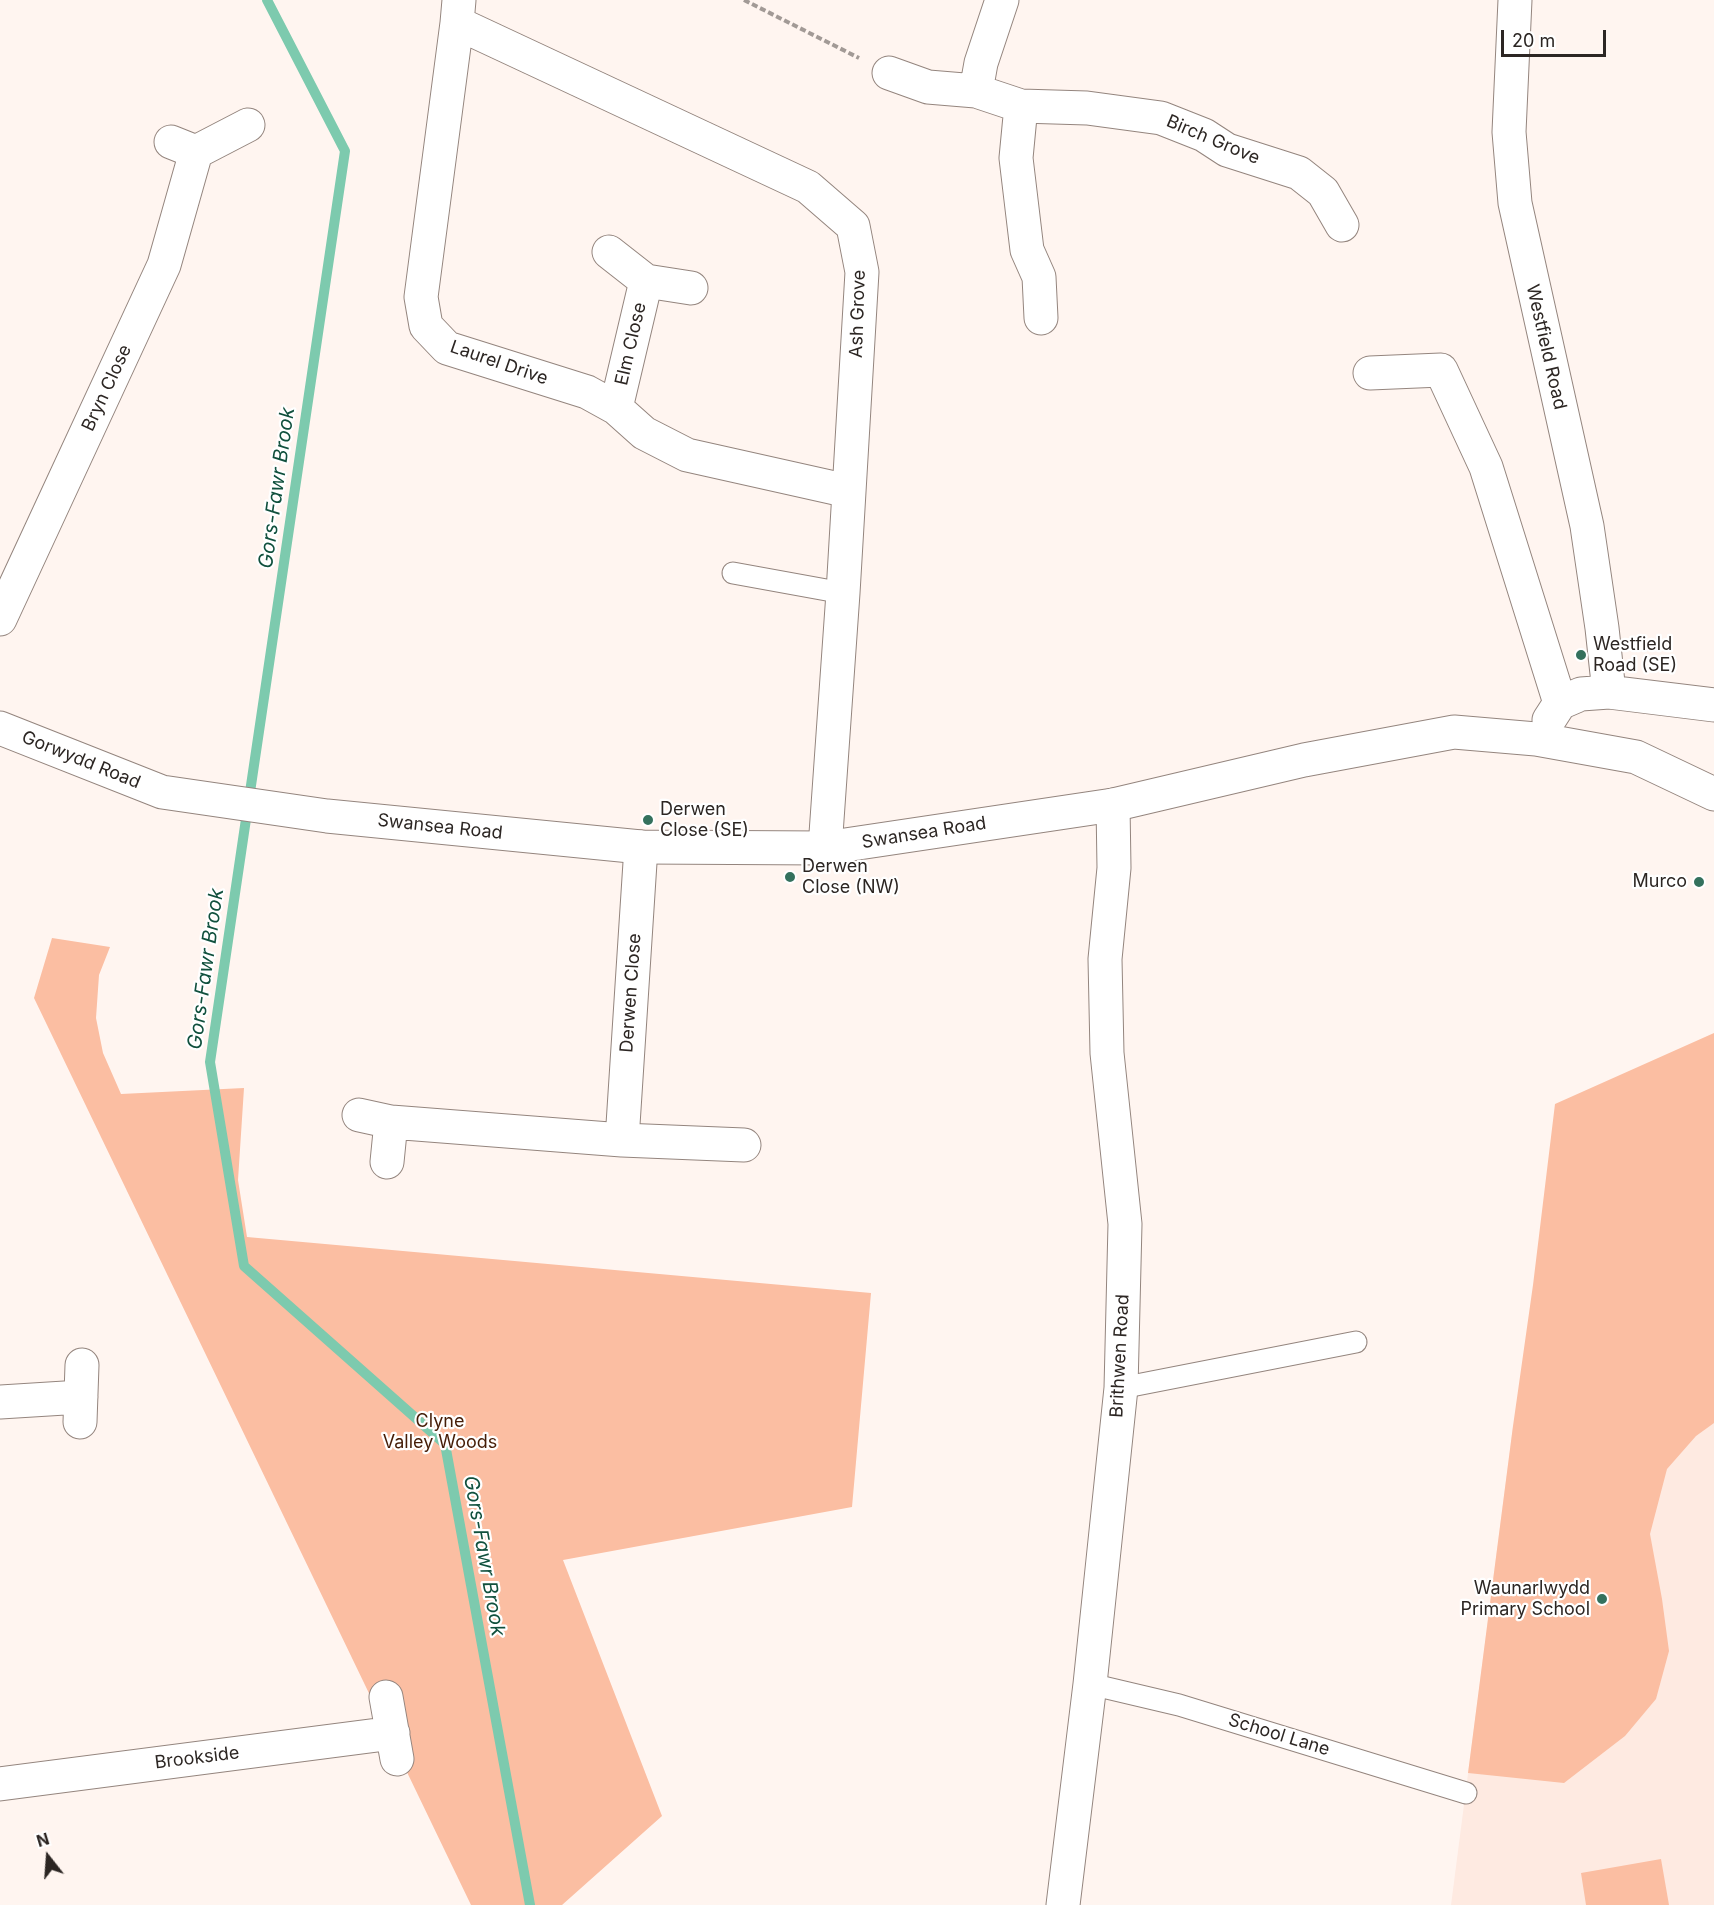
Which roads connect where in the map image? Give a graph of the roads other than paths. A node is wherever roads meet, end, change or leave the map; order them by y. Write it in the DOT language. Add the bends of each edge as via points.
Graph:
graph roads {
  1 [pos="1002,0"];
  2 [pos="1515,0"];
  3 [pos="458,12"];
  4 [pos="889,73"];
  5 [pos="976,91"];
  6 [pos="1021,106"];
  7 [pos="248,125"];
  8 [pos="1342,225"];
  9 [pos="609,252"];
  10 [pos="646,281"];
  11 [pos="691,288"];
  12 [pos="1041,318"];
  13 [pos="1370,373"];
  14 [pos="616,408"];
  15 [pos="848,491"];
  16 [pos="733,573"];
  17 [pos="843,593"];
  18 [pos="0,619"];
  19 [pos="1609,692"];
  20 [pos="1560,703"];
  21 [pos="1714,705"];
  22 [pos="0,728"];
  23 [pos="1536,739"];
  24 [pos="162,792"];
  25 [pos="1714,794"];
  26 [pos="1113,805"];
  27 [pos="641,847"];
  28 [pos="825,848"];
  29 [pos="359,1115"];
  30 [pos="391,1122"];
  31 [pos="622,1140"];
  32 [pos="744,1145"];
  33 [pos="387,1162"];
  34 [pos="1356,1342"];
  35 [pos="82,1365"];
  36 [pos="1121,1388"];
  37 [pos="0,1402"];
  38 [pos="1090,1684"];
  39 [pos="386,1697"];
  40 [pos="0,1784"];
  41 [pos="1466,1793"];
  42 [pos="1066,1904"];
  1 -- 5 [label="street"];
  2 -- 19 [label="street, Westfield Road" via="1509,132 1515,203 1587,526"];
  3 -- 14 [label="street, Laurel Drive" via="422,297 426,326 447,348 587,392"];
  3 -- 15 [label="street, Ash Grove" via="808,187 853,226 862,272"];
  4 -- 5 [label="street, Birch Grove" via="928,87"];
  5 -- 6 [label="street, Birch Grove"];
  6 -- 8 [label="street, Birch Grove" via="1087,108 1161,118 1204,135 1227,150 1299,173 1323,192"];
  6 -- 12 [label="street" via="1016,158 1026,250 1039,277"];
  7 -- 18 [label="street, Bryn Close" via="184,147 164,265"];
  9 -- 10 [label="street, Elm Close"];
  10 -- 11 [label="street, Elm Close"];
  10 -- 14 [label="street, Elm Close"];
  13 -- 20 [label="street" via="1441,370 1486,467"];
  14 -- 15 [label="street, Laurel Drive" via="644,433 687,455"];
  15 -- 17 [label="street, Ash Grove"];
  16 -- 17 [label="lane"];
  17 -- 28 [label="street, Ash Grove"];
  19 -- 20 [label="street" via="1581,694"];
  19 -- 21 [label="street"];
  20 -- 23 [label="street"];
  22 -- 24 [label="street, Gorwydd Road"];
  23 -- 25 [label="street, Swansea Road" via="1636,758"];
  23 -- 26 [label="street, Swansea Road" via="1454,732 1304,760"];
  24 -- 27 [label="street, Swansea Road" via="327,816"];
  26 -- 28 [label="street, Swansea Road"];
  26 -- 36 [label="street, Brithwen Road" via="1114,868 1105,959 1107,1053 1125,1224"];
  27 -- 28 [label="street, Swansea Road"];
  27 -- 31 [label="street, Derwen Close"];
  29 -- 30 [label="street"];
  30 -- 31 [label="street"];
  30 -- 33 [label="street"];
  31 -- 32 [label="street"];
  34 -- 36 [label="lane"];
  35 -- 37 [label="street" via="81,1409"];
  36 -- 38 [label="street, Brithwen Road"];
  38 -- 41 [label="lane, School Lane" via="1179,1705"];
  38 -- 42 [label="street, Brithwen Road"];
  39 -- 40 [label="street, Brookside" via="395,1746"];
}
